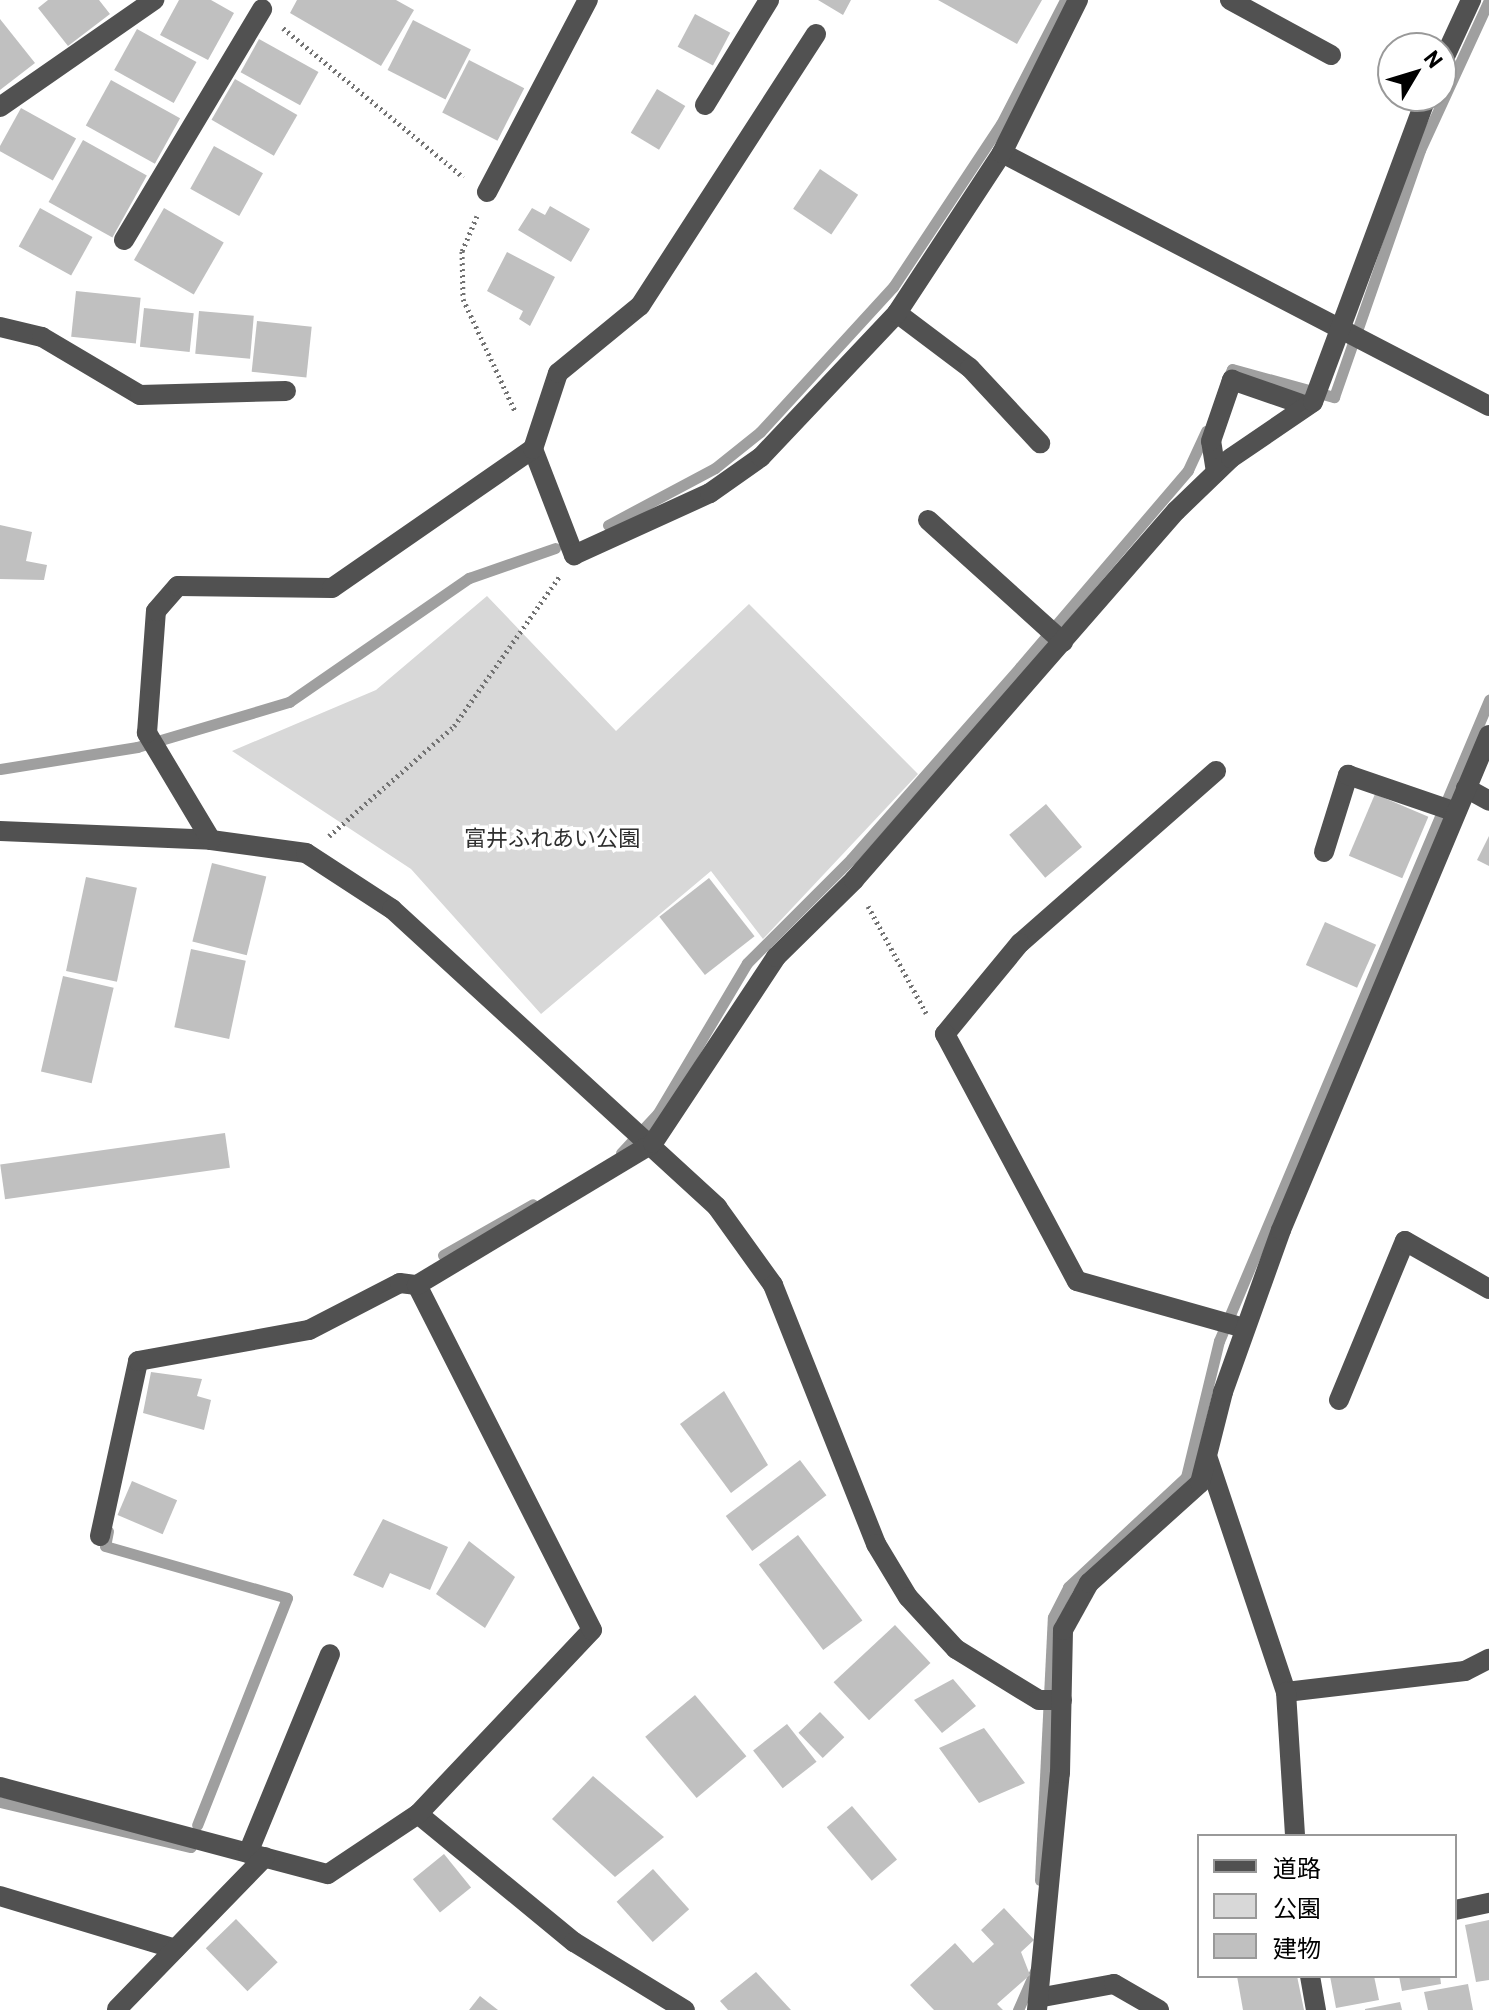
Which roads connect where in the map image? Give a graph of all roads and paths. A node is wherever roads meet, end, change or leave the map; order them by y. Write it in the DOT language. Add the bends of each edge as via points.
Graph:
graph roads {
  1 [pos="154,0"];
  2 [pos="588,0"];
  3 [pos="769,0"];
  4 [pos="1078,0"];
  5 [pos="1230,0"];
  6 [pos="1471,0"];
  7 [pos="262,9"];
  8 [pos="1456,32"];
  9 [pos="816,34"];
  10 [pos="1331,55"];
  11 [pos="705,105"];
  12 [pos="0,107"];
  13 [pos="1422,112"];
  14 [pos="1002,153"];
  15 [pos="487,192"];
  16 [pos="124,240"];
  17 [pos="897,313"];
  18 [pos="0,327"];
  19 [pos="1350,338"];
  20 [pos="286,391"];
  21 [pos="1314,398"];
  22 [pos="1489,406"];
  23 [pos="1040,443"];
  24 [pos="533,449"];
  25 [pos="1216,472"];
  26 [pos="928,520"];
  27 [pos="574,555"];
  28 [pos="1053,633"];
  29 [pos="1489,735"];
  30 [pos="1216,771"];
  31 [pos="1466,788"];
  32 [pos="1489,801"];
  33 [pos="1455,812"];
  34 [pos="0,831"];
  35 [pos="211,840"];
  36 [pos="1324,852"];
  37 [pos="306,853"];
  38 [pos="854,880"];
  39 [pos="945,1034"];
  40 [pos="645,1135"];
  41 [pos="417,1285"];
  42 [pos="1489,1289"];
  43 [pos="1233,1325"];
  44 [pos="1339,1400"];
  45 [pos="1208,1459"];
  46 [pos="100,1536"];
  47 [pos="330,1654"];
  48 [pos="1489,1659"];
  49 [pos="1286,1692"];
  50 [pos="1052,1700"];
  51 [pos="0,1787"];
  52 [pos="418,1814"];
  53 [pos="1295,1834"];
  54 [pos="256,1855"];
  55 [pos="0,1896"];
  56 [pos="1489,1903"];
  57 [pos="1457,1910"];
  58 [pos="175,1949"];
  59 [pos="1310,1978"];
  60 [pos="1040,2003"];
  61 [pos="117,2009"];
  62 [pos="685,2010"];
  63 [pos="1159,2010"];
  64 [pos="1316,2010"];
  1 -- 12 [label="street"];
  2 -- 15 [label="street"];
  3 -- 11 [label="street"];
  4 -- 14 [label="street"];
  5 -- 10 [label="street"];
  6 -- 8 [label="street"];
  7 -- 15 [label="path" via="425,152"];
  7 -- 16 [label="street"];
  9 -- 24 [label="street" via="640,306 558,373"];
  13 -- 19 [label="street"];
  14 -- 17 [label="street"];
  14 -- 19 [label="street"];
  15 -- 24 [label="path" via="462,251 463,299"];
  17 -- 23 [label="street" via="970,368"];
  17 -- 27 [label="street" via="761,457 710,493"];
  18 -- 20 [label="street" via="42,337 140,395"];
  19 -- 21 [label="street"];
  19 -- 22 [label="street"];
  21 -- 25 [label="street"];
  21 -- 25 [label="street" via="1232,380 1211,441"];
  24 -- 27 [label="street"];
  24 -- 35 [label="street" via="332,588 178,586 156,611 152,742"];
  25 -- 28 [label="street"];
  26 -- 28 [label="street"];
  27 -- 37 [label="path" via="454,726"];
  28 -- 38 [label="street"];
  29 -- 31 [label="street"];
  30 -- 39 [label="street" via="1020,943"];
  31 -- 32 [label="street"];
  31 -- 33 [label="street"];
  33 -- 36 [label="street" via="1348,775"];
  33 -- 43 [label="street"];
  34 -- 35 [label="street"];
  35 -- 37 [label="street"];
  37 -- 40 [label="street" via="392,909"];
  38 -- 39 [label="path"];
  38 -- 40 [label="street" via="754,982"];
  39 -- 43 [label="street" via="1077,1281"];
  40 -- 41 [label="street"];
  40 -- 50 [label="street" via="717,1207 773,1285 876,1544 908,1597 956,1649"];
  41 -- 46 [label="street" via="400,1283 309,1330 138,1361"];
  41 -- 52 [label="street" via="592,1630"];
  42 -- 44 [label="street" via="1405,1241"];
  43 -- 45 [label="street"];
  45 -- 49 [label="street"];
  45 -- 50 [label="street" via="1200,1483 1078,1598 1063,1630"];
  47 -- 54 [label="street"];
  48 -- 49 [label="street" via="1465,1671"];
  49 -- 53 [label="street"];
  50 -- 60 [label="street"];
  51 -- 54 [label="street"];
  52 -- 54 [label="street" via="328,1874"];
  52 -- 62 [label="street" via="574,1942"];
  54 -- 58 [label="street"];
  55 -- 58 [label="street"];
  56 -- 57 [label="street"];
  58 -- 61 [label="street"];
  59 -- 64 [label="street"];
  60 -- 63 [label="street" via="1114,1984"];
}
